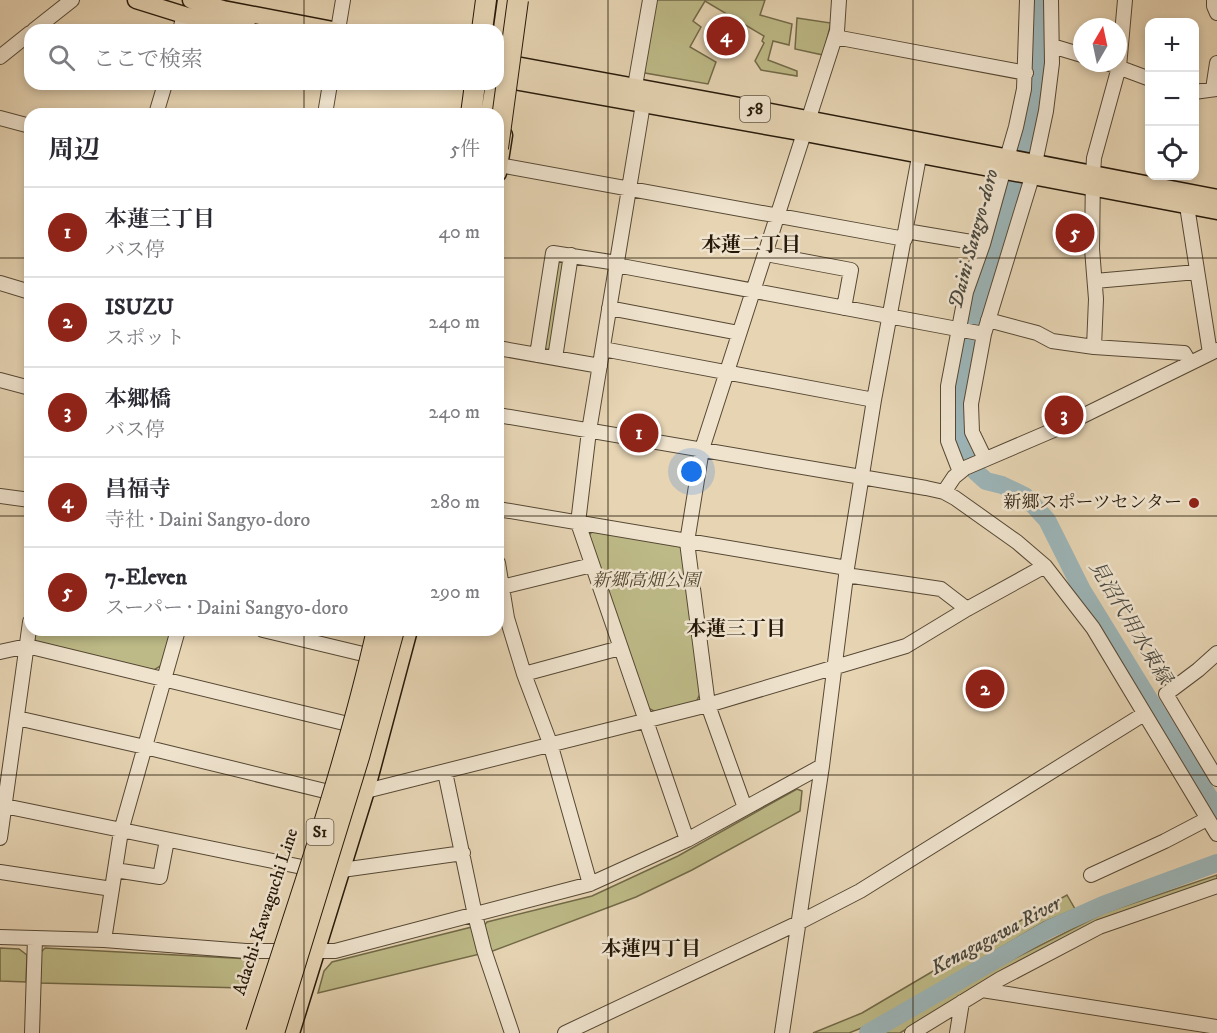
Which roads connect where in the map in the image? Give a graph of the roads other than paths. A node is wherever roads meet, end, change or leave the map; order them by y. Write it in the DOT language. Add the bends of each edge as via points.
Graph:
graph roads {
  1 [pos="72,0"];
  2 [pos="136,0"];
  3 [pos="343,0"];
  4 [pos="480,0"];
  5 [pos="486,0"];
  6 [pos="495,0"];
  7 [pos="508,0"];
  8 [pos="518,0"];
  9 [pos="523,0"];
  10 [pos="650,0"];
  11 [pos="839,0"];
  12 [pos="1027,0"];
  13 [pos="1051,0"];
  14 [pos="1125,0"];
  15 [pos="1214,0"];
  16 [pos="224,4"];
  17 [pos="1217,13"];
  18 [pos="185,15"];
  19 [pos="1122,18"];
  20 [pos="42,24"];
  21 [pos="224,24"];
  22 [pos="308,24"];
  23 [pos="340,24"];
  24 [pos="478,24"];
  25 [pos="484,24"];
  26 [pos="492,24"];
  27 [pos="836,37"];
  28 [pos="24,38"];
  29 [pos="1052,46"];
  30 [pos="504,48"];
  31 [pos="1073,52"];
  32 [pos="0,57"];
  33 [pos="1217,63"];
  34 [pos="504,65"];
  35 [pos="1127,70"];
  36 [pos="504,72"];
  37 [pos="504,72"];
  38 [pos="1112,72"];
  39 [pos="1026,73"];
  40 [pos="1145,77"];
  41 [pos="635,86"];
  42 [pos="1215,89"];
  43 [pos="163,90"];
  44 [pos="329,90"];
  45 [pos="468,90"];
  46 [pos="474,90"];
  47 [pos="483,90"];
  48 [pos="497,90"];
  49 [pos="501,90"];
  50 [pos="1199,91"];
  51 [pos="643,104"];
  52 [pos="158,108"];
  53 [pos="326,108"];
  54 [pos="466,108"];
  55 [pos="472,108"];
  56 [pos="481,108"];
  57 [pos="493,108"];
  58 [pos="500,108"];
  59 [pos="504,113"];
  60 [pos="0,120"];
  61 [pos="24,125"];
  62 [pos="807,127"];
  63 [pos="921,149"];
  64 [pos="504,163"];
  65 [pos="1019,167"];
  66 [pos="1092,181"];
  67 [pos="628,189"];
  68 [pos="1217,198"];
  69 [pos="1187,206"];
  70 [pos="1217,211"];
  71 [pos="778,216"];
  72 [pos="906,235"];
  73 [pos="983,244"];
  74 [pos="766,254"];
  75 [pos="571,255"];
  76 [pos="616,264"];
  77 [pos="1197,272"];
  78 [pos="1095,281"];
  79 [pos="0,283"];
  80 [pos="24,290"];
  81 [pos="754,291"];
  82 [pos="609,308"];
  83 [pos="844,308"];
  84 [pos="890,317"];
  85 [pos="988,320"];
  86 [pos="970,331"];
  87 [pos="739,333"];
  88 [pos="1094,347"];
  89 [pos="504,349"];
  90 [pos="603,349"];
  91 [pos="1213,351"];
  92 [pos="537,355"];
  93 [pos="555,358"];
  94 [pos="1190,363"];
  95 [pos="600,366"];
  96 [pos="727,371"];
  97 [pos="0,380"];
  98 [pos="24,386"];
  99 [pos="874,400"];
  100 [pos="504,416"];
  101 [pos="589,431"];
  102 [pos="702,449"];
  103 [pos="982,460"];
  104 [pos="963,470"];
  105 [pos="861,476"];
  106 [pos="944,492"];
  107 [pos="0,496"];
  108 [pos="24,499"];
  109 [pos="504,510"];
  110 [pos="578,523"];
  111 [pos="687,542"];
  112 [pos="592,565"];
  113 [pos="1045,566"];
  114 [pos="847,572"];
  115 [pos="504,586"];
  116 [pos="504,605"];
  117 [pos="967,609"];
  118 [pos="28,636"];
  119 [pos="176,636"];
  120 [pos="288,636"];
  121 [pos="367,636"];
  122 [pos="376,636"];
  123 [pos="380,636"];
  124 [pos="392,636"];
  125 [pos="402,636"];
  126 [pos="407,636"];
  127 [pos="27,646"];
  128 [pos="620,648"];
  129 [pos="0,652"];
  130 [pos="1217,653"];
  131 [pos="363,654"];
  132 [pos="834,668"];
  133 [pos="524,674"];
  134 [pos="367,675"];
  135 [pos="165,678"];
  136 [pos="708,705"];
  137 [pos="1140,716"];
  138 [pos="17,718"];
  139 [pos="644,719"];
  140 [pos="344,723"];
  141 [pos="549,743"];
  142 [pos="145,747"];
  143 [pos="822,766"];
  144 [pos="445,772"];
  145 [pos="1217,779"];
  146 [pos="325,791"];
  147 [pos="366,791"];
  148 [pos="2,805"];
  149 [pos="745,808"];
  150 [pos="1207,819"];
  151 [pos="121,831"];
  152 [pos="1217,834"];
  153 [pos="0,838"];
  154 [pos="167,840"];
  155 [pos="687,840"];
  156 [pos="463,854"];
  157 [pos="302,867"];
  158 [pos="115,870"];
  159 [pos="342,870"];
  160 [pos="0,872"];
  161 [pos="1091,875"];
  162 [pos="590,884"];
  163 [pos="1217,886"];
  164 [pos="112,889"];
  165 [pos="475,915"];
  166 [pos="796,924"];
  167 [pos="0,937"];
  168 [pos="35,938"];
  169 [pos="104,940"];
  170 [pos="275,951"];
  171 [pos="317,951"];
  172 [pos="982,990"];
  173 [pos="962,1002"];
  174 [pos="1217,1027"];
  175 [pos="32,1033"];
  176 [pos="248,1033"];
  177 [pos="256,1033"];
  178 [pos="274,1033"];
  179 [pos="284,1033"];
  180 [pos="291,1033"];
  181 [pos="512,1033"];
  182 [pos="565,1033"];
  183 [pos="782,1033"];
  184 [pos="912,1033"];
  185 [pos="957,1033"];
  1 -- 20 [label="street"];
  2 -- 18 [label="main road"];
  3 -- 23 [label="street"];
  4 -- 24 [label="main road"];
  5 -- 25 [label="highway"];
  6 -- 26 [label="highway"];
  7 -- 30 [label="highway"];
  8 -- 59 [label="highway, bridge"];
  9 -- 34 [label="main road"];
  10 -- 41 [label="street"];
  11 -- 27 [label="street"];
  12 -- 39 [label="street"];
  13 -- 29 [label="street"];
  14 -- 19 [label="street"];
  15 -- 17 [label="street"];
  16 -- 18 [label="main road"];
  16 -- 22 [label="main road"];
  18 -- 21 [label="main road"];
  27 -- 39 [label="street"];
  27 -- 62 [label="street"];
  28 -- 32 [label="street"];
  29 -- 31 [label="street"];
  29 -- 65 [label="street" via="1050,83"];
  33 -- 42 [label="street"];
  35 -- 40 [label="street"];
  36 -- 41 [label="main road, 58"];
  37 -- 51 [label="main road, 58"];
  38 -- 66 [label="street"];
  39 -- 65 [label="street"];
  41 -- 62 [label="main road, 58"];
  42 -- 50 [label="street"];
  43 -- 52 [label="street"];
  44 -- 53 [label="street"];
  45 -- 54 [label="main road"];
  46 -- 55 [label="highway"];
  47 -- 56 [label="highway"];
  48 -- 57 [label="highway"];
  49 -- 58 [label="main road"];
  51 -- 62 [label="main road, 58"];
  51 -- 67 [label="street"];
  60 -- 61 [label="street"];
  62 -- 63 [label="main road, 58"];
  62 -- 71 [label="street"];
  63 -- 65 [label="main road, 58"];
  63 -- 72 [label="street"];
  64 -- 67 [label="street"];
  65 -- 66 [label="main road, 58"];
  65 -- 73 [label="street"];
  65 -- 85 [label="street"];
  66 -- 68 [label="main road, 58"];
  66 -- 69 [label="main road, 58"];
  66 -- 78 [label="street"];
  67 -- 71 [label="street"];
  67 -- 76 [label="street"];
  69 -- 70 [label="main road, 58"];
  69 -- 77 [label="street"];
  71 -- 72 [label="street"];
  71 -- 74 [label="street"];
  72 -- 73 [label="street"];
  72 -- 84 [label="street"];
  73 -- 86 [label="street" via="966,292"];
  74 -- 81 [label="street"];
  74 -- 83 [label="street" via="850,270"];
  75 -- 76 [label="street"];
  75 -- 92 [label="street" via="553,253"];
  75 -- 93 [label="street"];
  76 -- 81 [label="street"];
  76 -- 82 [label="street"];
  77 -- 78 [label="street"];
  77 -- 91 [label="street"];
  78 -- 88 [label="street"];
  79 -- 80 [label="street"];
  81 -- 83 [label="street"];
  81 -- 87 [label="street"];
  82 -- 87 [label="street"];
  82 -- 90 [label="street"];
  83 -- 84 [label="street"];
  84 -- 86 [label="street"];
  84 -- 99 [label="street"];
  85 -- 86 [label="street"];
  85 -- 88 [label="street" via="1052,341"];
  86 -- 103 [label="street" via="975,379 970,421"];
  86 -- 104 [label="street" via="948,386 948,441"];
  87 -- 96 [label="street"];
  88 -- 94 [label="street" via="1184,353"];
  89 -- 92 [label="street"];
  90 -- 95 [label="street"];
  90 -- 96 [label="street"];
  91 -- 94 [label="street"];
  92 -- 93 [label="street"];
  93 -- 95 [label="street"];
  94 -- 103 [label="street" via="1056,429"];
  95 -- 101 [label="street"];
  96 -- 99 [label="street"];
  96 -- 102 [label="street"];
  97 -- 98 [label="street"];
  99 -- 105 [label="street"];
  100 -- 101 [label="street"];
  101 -- 102 [label="street"];
  101 -- 110 [label="street"];
  102 -- 105 [label="street"];
  102 -- 111 [label="street"];
  103 -- 104 [label="street"];
  104 -- 106 [label="street"];
  105 -- 106 [label="street"];
  105 -- 114 [label="street"];
  106 -- 113 [label="street"];
  107 -- 108 [label="street"];
  109 -- 110 [label="street"];
  110 -- 111 [label="street"];
  110 -- 112 [label="street"];
  111 -- 114 [label="street"];
  111 -- 136 [label="street"];
  112 -- 115 [label="street"];
  112 -- 128 [label="street"];
  113 -- 117 [label="street"];
  113 -- 137 [label="street" via="1093,628"];
  114 -- 117 [label="street" via="941,589"];
  114 -- 132 [label="street"];
  116 -- 133 [label="street"];
  117 -- 132 [label="street" via="906,646"];
  118 -- 127 [label="street"];
  119 -- 135 [label="street"];
  120 -- 131 [label="street"];
  121 -- 131 [label="main road, Adachi-Kawaguchi Line"];
  122 -- 134 [label="highway, S1, bridge"];
  123 -- 134 [label="highway, bridge"];
  124 -- 178 [label="highway, bridge"];
  125 -- 179 [label="highway, S1" via="353,813"];
  126 -- 147 [label="main road"];
  127 -- 129 [label="street"];
  127 -- 135 [label="street"];
  127 -- 138 [label="street"];
  128 -- 133 [label="street"];
  128 -- 139 [label="street"];
  130 -- 145 [label="street" via="1166,694"];
  131 -- 140 [label="main road, Adachi-Kawaguchi Line"];
  132 -- 136 [label="street"];
  132 -- 143 [label="street"];
  133 -- 141 [label="street"];
  134 -- 177 [label="highway, S1, bridge"];
  135 -- 140 [label="street"];
  135 -- 142 [label="street"];
  136 -- 139 [label="street"];
  136 -- 149 [label="street"];
  137 -- 150 [label="street"];
  137 -- 166 [label="street" via="860,891"];
  138 -- 142 [label="street"];
  138 -- 148 [label="street"];
  139 -- 141 [label="street"];
  139 -- 155 [label="street"];
  140 -- 146 [label="main road, Adachi-Kawaguchi Line"];
  141 -- 144 [label="street"];
  141 -- 162 [label="street"];
  142 -- 146 [label="street"];
  142 -- 151 [label="street"];
  143 -- 149 [label="street"];
  143 -- 166 [label="street"];
  144 -- 147 [label="street"];
  144 -- 156 [label="street"];
  146 -- 157 [label="main road, Adachi-Kawaguchi Line"];
  147 -- 159 [label="main road"];
  148 -- 151 [label="street"];
  148 -- 153 [label="street"];
  149 -- 155 [label="street"];
  150 -- 152 [label="street"];
  150 -- 161 [label="street"];
  151 -- 154 [label="street"];
  151 -- 158 [label="street"];
  154 -- 157 [label="street"];
  154 -- 158 [label="street" via="160,878"];
  155 -- 162 [label="street"];
  156 -- 159 [label="street"];
  156 -- 165 [label="street"];
  157 -- 170 [label="main road, Adachi-Kawaguchi Line"];
  158 -- 164 [label="street"];
  159 -- 171 [label="main road"];
  160 -- 164 [label="street"];
  162 -- 165 [label="street"];
  163 -- 172 [label="street" via="1099,927"];
  164 -- 169 [label="street"];
  165 -- 171 [label="street" via="335,951"];
  165 -- 181 [label="street"];
  166 -- 182 [label="street"];
  166 -- 183 [label="street"];
  167 -- 168 [label="street"];
  168 -- 169 [label="street"];
  168 -- 175 [label="street"];
  169 -- 170 [label="street"];
  170 -- 171 [label="street"];
  170 -- 176 [label="main road, Adachi-Kawaguchi Line"];
  171 -- 180 [label="main road"];
  172 -- 173 [label="street"];
  172 -- 174 [label="street"];
  173 -- 184 [label="street"];
  173 -- 185 [label="street"];
}
